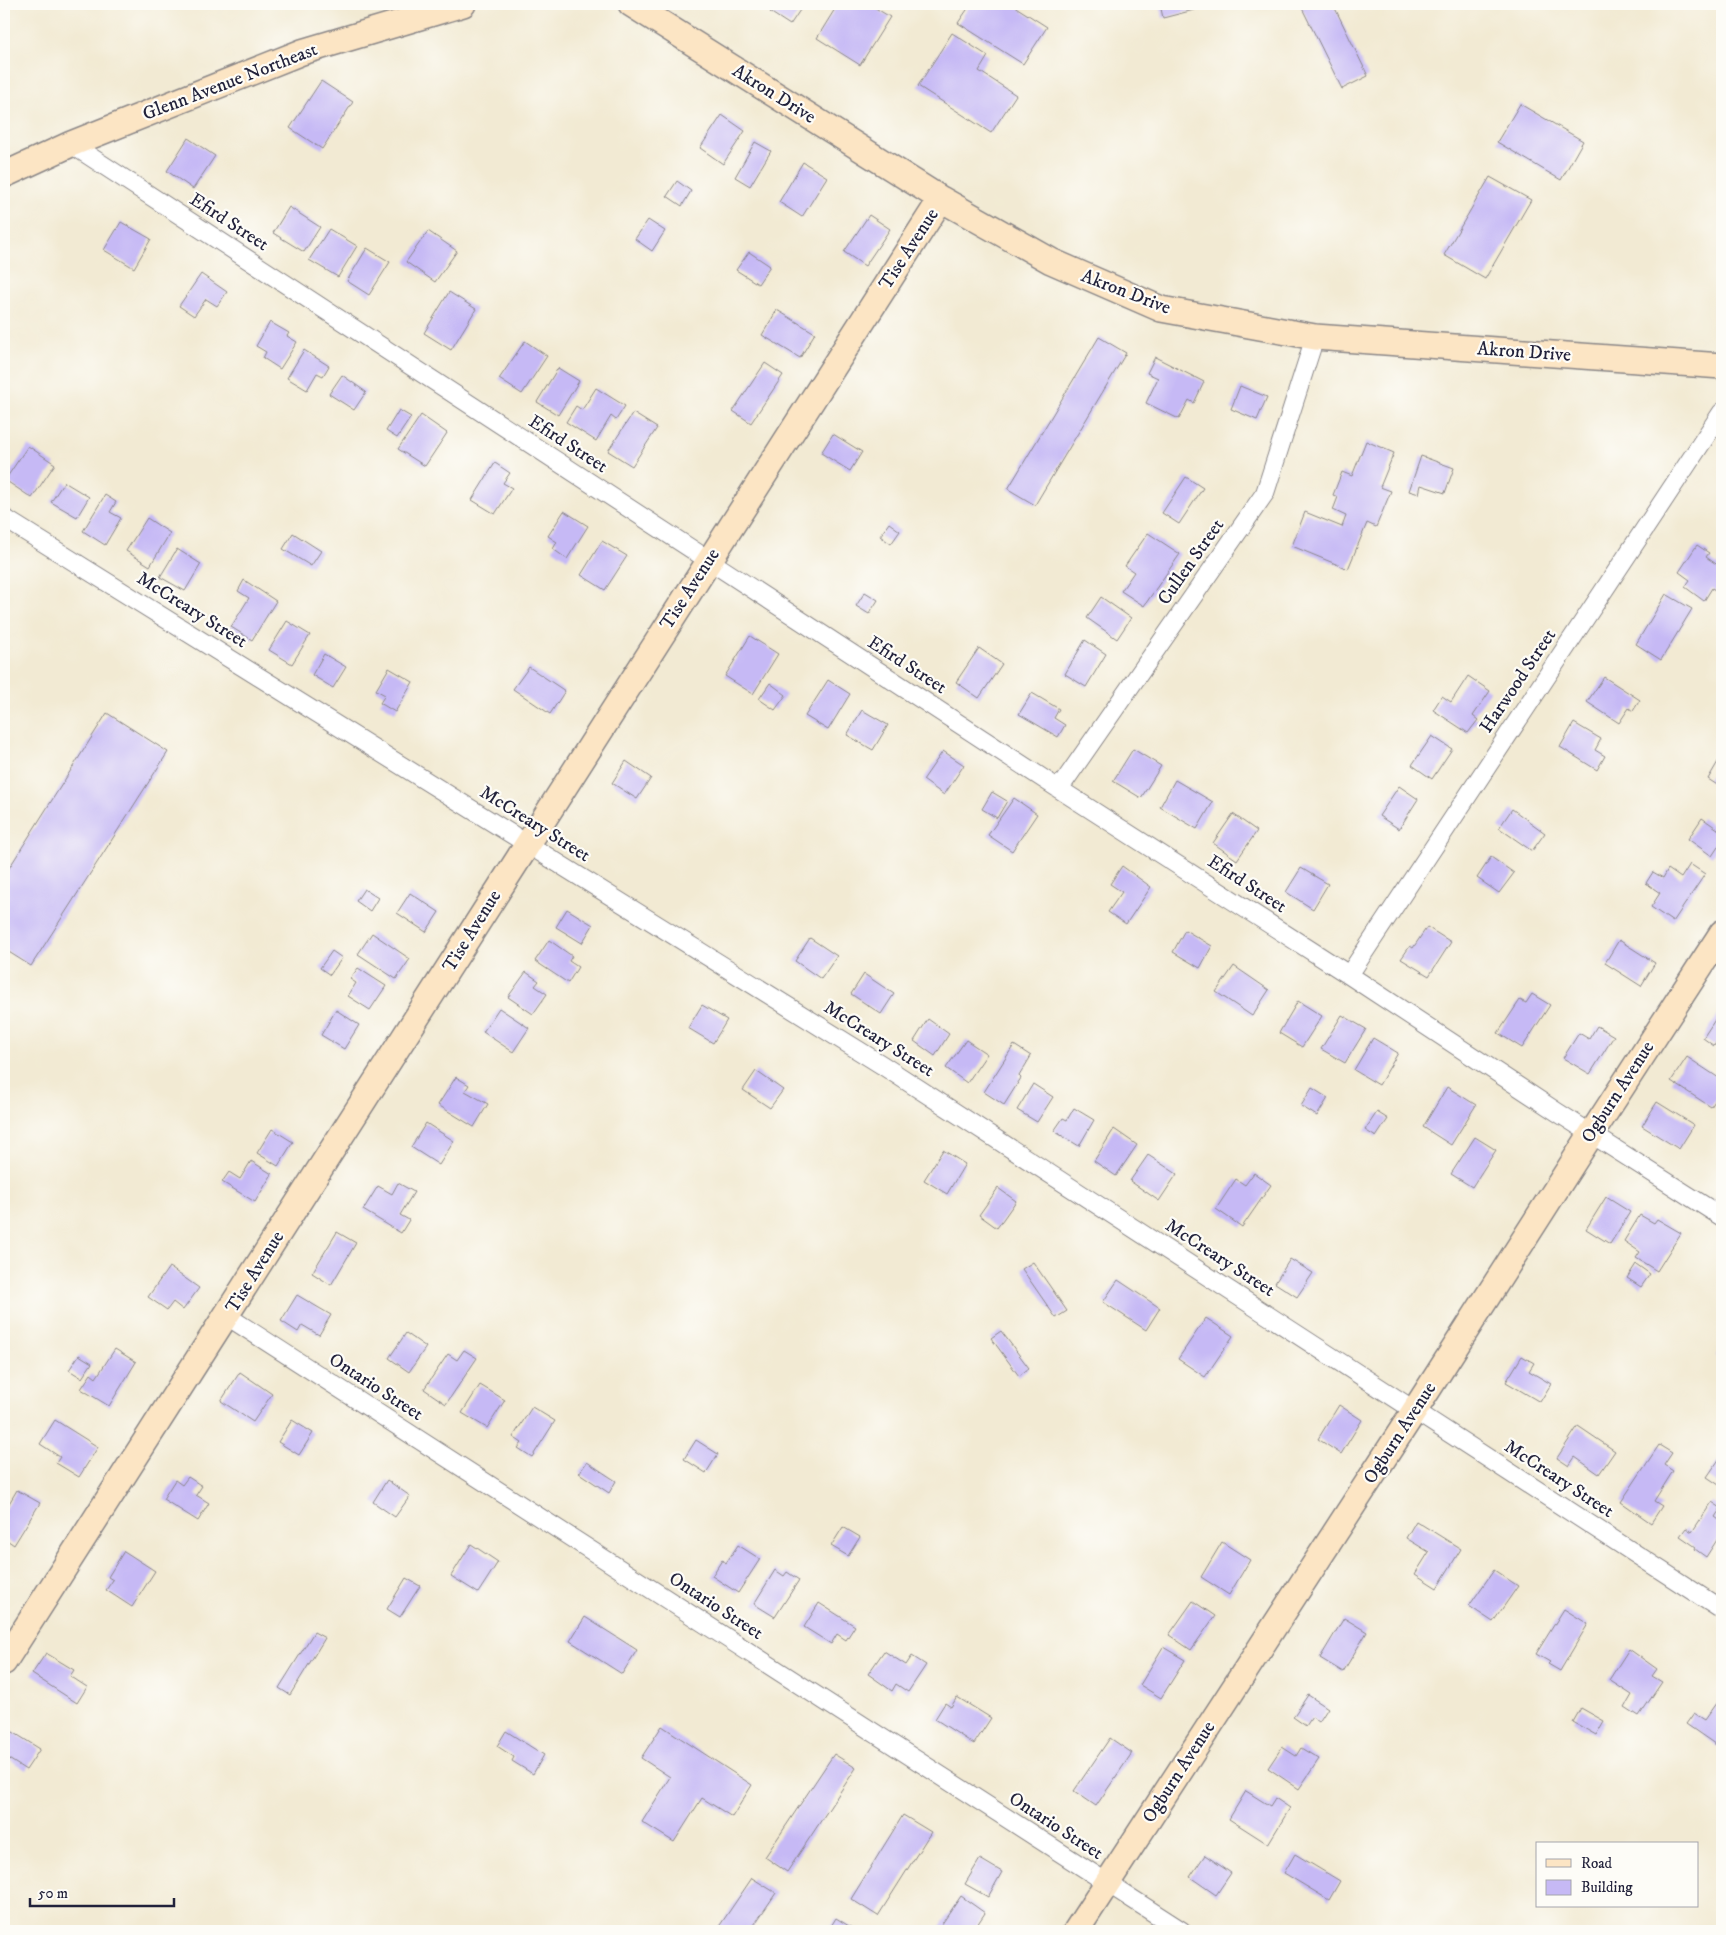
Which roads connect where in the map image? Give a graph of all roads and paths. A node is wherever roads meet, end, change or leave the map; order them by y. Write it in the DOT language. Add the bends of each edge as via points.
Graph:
graph roads {
  1 [pos="463,4"];
  2 [pos="631,4"];
  3 [pos="71,144"];
  4 [pos="4,175"];
  5 [pos="941,199"];
  6 [pos="1315,337"];
  7 [pos="1722,366"];
  8 [pos="1722,412"];
  9 [pos="4,518"];
  10 [pos="708,561"];
  11 [pos="1059,789"];
  12 [pos="527,844"];
  13 [pos="1722,933"];
  14 [pos="1349,975"];
  15 [pos="1592,1133"];
  16 [pos="1722,1218"];
  17 [pos="227,1316"];
  18 [pos="1415,1410"];
  19 [pos="1722,1610"];
  20 [pos="4,1662"];
  21 [pos="1106,1883"];
  22 [pos="1076,1931"];
  23 [pos="1182,1931"];
  1 -- 3 [label="street, Glenn Avenue Northeast" via="302,52"];
  2 -- 5 [label="street, Akron Drive"];
  3 -- 4 [label="street, Glenn Avenue Northeast"];
  3 -- 10 [label="street, Efird Street"];
  5 -- 6 [label="street, Akron Drive" via="1051,261 1161,309"];
  5 -- 10 [label="street, Tise Avenue"];
  6 -- 7 [label="street, Akron Drive"];
  6 -- 11 [label="street, Cullen Street" via="1265,493"];
  8 -- 14 [label="street, Harwood Street"];
  9 -- 12 [label="street, McCreary Street"];
  10 -- 11 [label="street, Efird Street"];
  10 -- 12 [label="street, Tise Avenue"];
  11 -- 14 [label="street, Efird Street"];
  12 -- 17 [label="street, Tise Avenue"];
  12 -- 18 [label="street, McCreary Street" via="873,1059"];
  13 -- 15 [label="street, Ogburn Avenue"];
  14 -- 15 [label="street, Efird Street"];
  15 -- 16 [label="street, Efird Street"];
  15 -- 18 [label="street, Ogburn Avenue"];
  17 -- 20 [label="street, Tise Avenue"];
  17 -- 21 [label="street, Ontario Street"];
  18 -- 19 [label="street, McCreary Street"];
  18 -- 21 [label="street, Ogburn Avenue"];
  21 -- 22 [label="street, Ogburn Avenue"];
  21 -- 23 [label="street, Ontario Street"];
}
